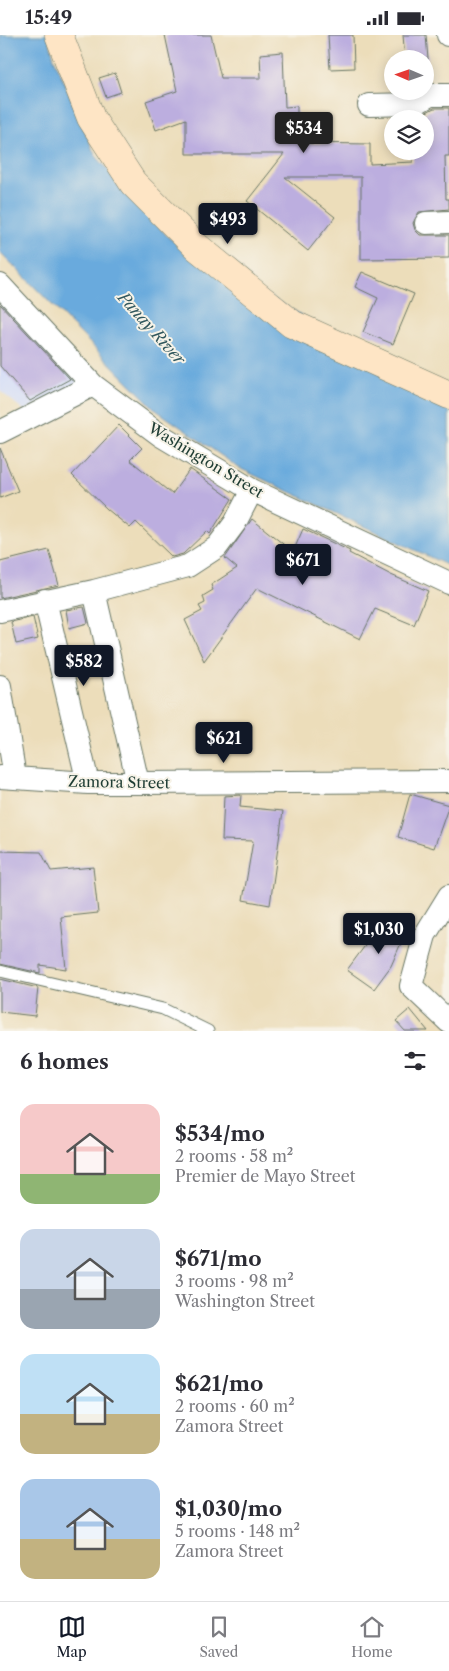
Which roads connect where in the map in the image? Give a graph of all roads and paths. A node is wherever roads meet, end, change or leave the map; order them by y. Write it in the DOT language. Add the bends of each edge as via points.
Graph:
graph roads {
  1 [pos="59,35"];
  2 [pos="449,95"];
  3 [pos="369,105"];
  4 [pos="449,222"];
  5 [pos="426,223"];
  6 [pos="0,285"];
  7 [pos="93,385"];
  8 [pos="449,395"];
  9 [pos="0,433"];
  10 [pos="252,490"];
  11 [pos="449,583"];
  12 [pos="94,591"];
  13 [pos="45,600"];
  14 [pos="0,611"];
  15 [pos="0,686"];
  16 [pos="7,777"];
  17 [pos="449,781"];
  18 [pos="88,783"];
  19 [pos="138,783"];
  20 [pos="449,896"];
  21 [pos="0,971"];
  22 [pos="449,1022"];
  23 [pos="208,1031"];
  1 -- 8 [label="main road" via="91,118 133,183 196,247 292,325"];
  2 -- 3 [label="street" via="430,95 415,104"];
  4 -- 5 [label="street"];
  6 -- 7 [label="street, Washington Street"];
  7 -- 9 [label="street"];
  7 -- 10 [label="street, Washington Street" via="160,435"];
  10 -- 11 [label="street, Washington Street"];
  10 -- 12 [label="street" via="235,523 217,547 188,566"];
  12 -- 13 [label="street"];
  12 -- 19 [label="street"];
  13 -- 14 [label="street"];
  13 -- 18 [label="street"];
  15 -- 16 [label="street"];
  16 -- 18 [label="street, Zamora Street"];
  17 -- 19 [label="street, Zamora Street"];
  18 -- 19 [label="street, Zamora Street"];
  20 -- 22 [label="street" via="425,935 412,986"];
  21 -- 23 [label="lane" via="163,1009"];
}
